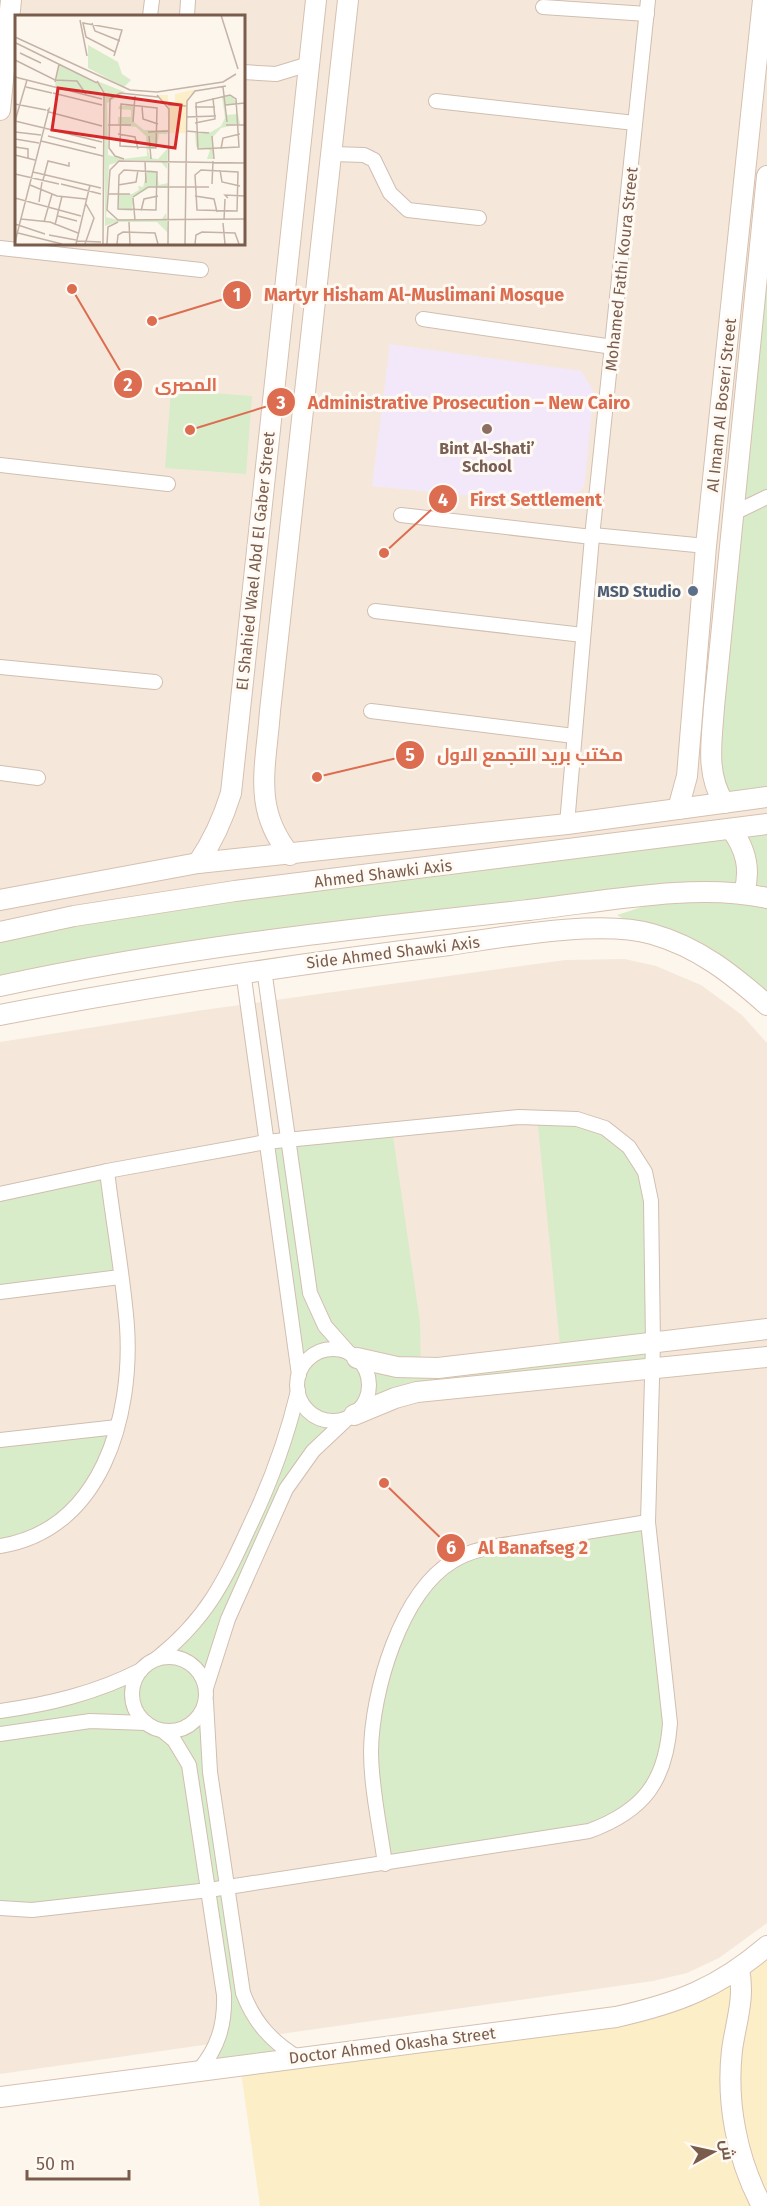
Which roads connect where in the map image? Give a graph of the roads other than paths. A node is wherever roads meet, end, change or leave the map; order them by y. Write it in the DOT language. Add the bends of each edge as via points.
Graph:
graph roads {
  1 [pos="11,0"];
  2 [pos="152,0"];
  3 [pos="188,0"];
  4 [pos="316,0"];
  5 [pos="348,0"];
  6 [pos="763,0"];
  7 [pos="543,6"];
  8 [pos="648,7"];
  9 [pos="150,15"];
  10 [pos="187,15"];
  11 [pos="311,44"];
  12 [pos="344,46"];
  13 [pos="11,54"];
  14 [pos="309,64"];
  15 [pos="244,72"];
  16 [pos="436,101"];
  17 [pos="0,110"];
  18 [pos="634,123"];
  19 [pos="333,154"];
  20 [pos="767,176"];
  21 [pos="479,218"];
  22 [pos="0,248"];
  23 [pos="201,270"];
  24 [pos="423,319"];
  25 [pos="613,347"];
  26 [pos="0,465"];
  27 [pos="168,484"];
  28 [pos="767,497"];
  29 [pos="732,514"];
  30 [pos="401,515"];
  31 [pos="592,536"];
  32 [pos="706,546"];
  33 [pos="375,611"];
  34 [pos="583,635"];
  35 [pos="0,667"];
  36 [pos="155,682"];
  37 [pos="240,708"];
  38 [pos="270,711"];
  39 [pos="371,711"];
  40 [pos="574,736"];
  41 [pos="0,773"];
  42 [pos="38,778"];
  43 [pos="767,797"];
  44 [pos="724,803"];
  45 [pos="678,809"];
  46 [pos="567,824"];
  47 [pos="767,824"];
  48 [pos="731,829"];
  49 [pos="356,848"];
  50 [pos="290,855"];
  51 [pos="198,863"];
  52 [pos="359,875"];
  53 [pos="744,893"];
  54 [pos="767,898"];
  55 [pos="0,900"];
  56 [pos="433,921"];
  57 [pos="0,932"];
  58 [pos="436,946"];
  59 [pos="264,969"];
  60 [pos="243,971"];
  61 [pos="0,986"];
  62 [pos="767,1005"];
  63 [pos="0,1015"];
  64 [pos="288,1140"];
  65 [pos="266,1142"];
  66 [pos="107,1171"];
  67 [pos="0,1194"];
  68 [pos="120,1276"];
  69 [pos="0,1292"];
  70 [pos="767,1329"];
  71 [pos="653,1343"];
  72 [pos="353,1355"];
  73 [pos="767,1358"];
  74 [pos="651,1368"];
  75 [pos="299,1375"];
  76 [pos="298,1391"];
  77 [pos="351,1417"];
  78 [pos="117,1427"];
  79 [pos="0,1440"];
  80 [pos="648,1522"];
  81 [pos="0,1546"];
  82 [pos="156,1659"];
  83 [pos="141,1670"];
  84 [pos="206,1695"];
  85 [pos="0,1711"];
  86 [pos="146,1723"];
  87 [pos="163,1731"];
  88 [pos="0,1734"];
  89 [pos="385,1864"];
  90 [pos="228,1887"];
  91 [pos="209,1890"];
  92 [pos="0,1908"];
  93 [pos="767,1946"];
  94 [pos="739,1969"];
  95 [pos="297,2057"];
  96 [pos="199,2070"];
  97 [pos="0,2097"];
  98 [pos="762,2206"];
  1 -- 13 [label="street"];
  2 -- 9 [label="street"];
  3 -- 10 [label="street"];
  4 -- 11 [label="street, El Shahied Wael Abd El Gaber Street"];
  5 -- 12 [label="street, El Shahied Wael Abd El Gaber Street"];
  6 -- 32 [label="street, Al Imam Al Boseri Street"];
  7 -- 8 [label="street"];
  8 -- 18 [label="street, Mohamed Fathi Koura Street"];
  11 -- 12 [label="street"];
  11 -- 14 [label="street, El Shahied Wael Abd El Gaber Street"];
  12 -- 19 [label="street, El Shahied Wael Abd El Gaber Street"];
  13 -- 17 [label="street"];
  14 -- 15 [label="street" via="276,74"];
  14 -- 37 [label="street, El Shahied Wael Abd El Gaber Street"];
  16 -- 18 [label="street"];
  18 -- 25 [label="street, Mohamed Fathi Koura Street"];
  19 -- 21 [label="street" via="364,155 374,160 390,193 408,210"];
  19 -- 38 [label="street, El Shahied Wael Abd El Gaber Street"];
  20 -- 29 [label="street, Al Imam Al Boseri Street"];
  22 -- 23 [label="street"];
  24 -- 25 [label="street"];
  25 -- 31 [label="street, Mohamed Fathi Koura Street"];
  26 -- 27 [label="street"];
  28 -- 29 [label="street"];
  29 -- 44 [label="street, Al Imam Al Boseri Street" via="711,766"];
  30 -- 31 [label="street"];
  31 -- 32 [label="street"];
  31 -- 34 [label="street, Mohamed Fathi Koura Street"];
  32 -- 45 [label="street, Al Imam Al Boseri Street" via="687,776"];
  33 -- 34 [label="street"];
  34 -- 40 [label="street, Mohamed Fathi Koura Street"];
  35 -- 36 [label="street"];
  37 -- 38 [label="street"];
  37 -- 51 [label="street, El Shahied Wael Abd El Gaber Street" via="231,793 213,842"];
  38 -- 50 [label="street, El Shahied Wael Abd El Gaber Street" via="264,791 267,815 275,837"];
  39 -- 40 [label="street"];
  40 -- 46 [label="street, Mohamed Fathi Koura Street"];
  41 -- 42 [label="street"];
  43 -- 44 [label="street"];
  44 -- 45 [label="street"];
  45 -- 46 [label="street"];
  46 -- 49 [label="street"];
  47 -- 48 [label="street, Ahmed Shawki Axis"];
  48 -- 52 [label="street, Ahmed Shawki Axis"];
  48 -- 53 [label="street" via="746,858 748,876"];
  49 -- 50 [label="street"];
  49 -- 52 [label="street"];
  50 -- 51 [label="street"];
  51 -- 55 [label="street"];
  52 -- 57 [label="street, Ahmed Shawki Axis" via="131,906"];
  53 -- 54 [label="street"];
  53 -- 56 [label="street" via="683,893"];
  56 -- 58 [label="street"];
  56 -- 61 [label="street" via="161,955"];
  58 -- 59 [label="street, Side Ahmed Shawki Axis"];
  58 -- 62 [label="street, Side Ahmed Shawki Axis" via="605,928 651,933 694,949 732,974"];
  59 -- 60 [label="street, Side Ahmed Shawki Axis"];
  59 -- 64 [label="street"];
  60 -- 63 [label="street, Side Ahmed Shawki Axis"];
  60 -- 65 [label="street"];
  64 -- 65 [label="street"];
  64 -- 71 [label="street" via="519,1117 577,1119 605,1128 629,1147 645,1172 653,1229"];
  64 -- 72 [label="street" via="310,1293 325,1326"];
  65 -- 66 [label="street"];
  65 -- 75 [label="street"];
  66 -- 67 [label="street"];
  66 -- 68 [label="street"];
  68 -- 69 [label="street"];
  68 -- 78 [label="street" via="127,1327 126,1377"];
  70 -- 71 [label="street"];
  71 -- 72 [label="street" via="438,1368 397,1367"];
  71 -- 74 [label="street"];
  72 -- 75 [label="street" via="338,1350 320,1353 305,1364"];
  72 -- 77 [label="street" via="365,1368 369,1387 363,1406"];
  73 -- 74 [label="street"];
  74 -- 77 [label="street" via="417,1392"];
  74 -- 80 [label="street"];
  75 -- 76 [label="street"];
  76 -- 77 [label="street" via="302,1403 316,1416 335,1421"];
  76 -- 82 [label="street" via="271,1481 222,1586 192,1626"];
  77 -- 84 [label="street" via="313,1451 286,1489 228,1619"];
  78 -- 79 [label="street"];
  78 -- 81 [label="street" via="105,1461 75,1509 50,1530"];
  80 -- 89 [label="street" via="482,1549 453,1561 429,1579 395,1643 374,1718 371,1752"];
  80 -- 89 [label="street" via="670,1723 664,1763 649,1792 633,1810 589,1831"];
  82 -- 83 [label="street"];
  82 -- 84 [label="street" via="188,1661 196,1668"];
  83 -- 85 [label="street" via="51,1704"];
  83 -- 86 [label="street" via="132,1692 138,1714"];
  84 -- 87 [label="street" via="203,1711 190,1725"];
  84 -- 90 [label="street" via="210,1772"];
  86 -- 87 [label="street"];
  86 -- 88 [label="street" via="90,1721"];
  87 -- 91 [label="street" via="174,1740 189,1765"];
  89 -- 90 [label="street"];
  90 -- 91 [label="street"];
  90 -- 95 [label="street" via="243,1993 249,2009 269,2037"];
  91 -- 92 [label="street" via="32,1910"];
  91 -- 96 [label="street" via="225,2012 217,2043"];
  93 -- 94 [label="street, Doctor Ahmed Okasha Street"];
  94 -- 95 [label="street, Doctor Ahmed Okasha Street" via="666,2006 615,2017"];
  94 -- 98 [label="street" via="743,1996 732,2052 733,2108 744,2163"];
  95 -- 96 [label="street, Doctor Ahmed Okasha Street"];
  96 -- 97 [label="street, Doctor Ahmed Okasha Street"];
}
